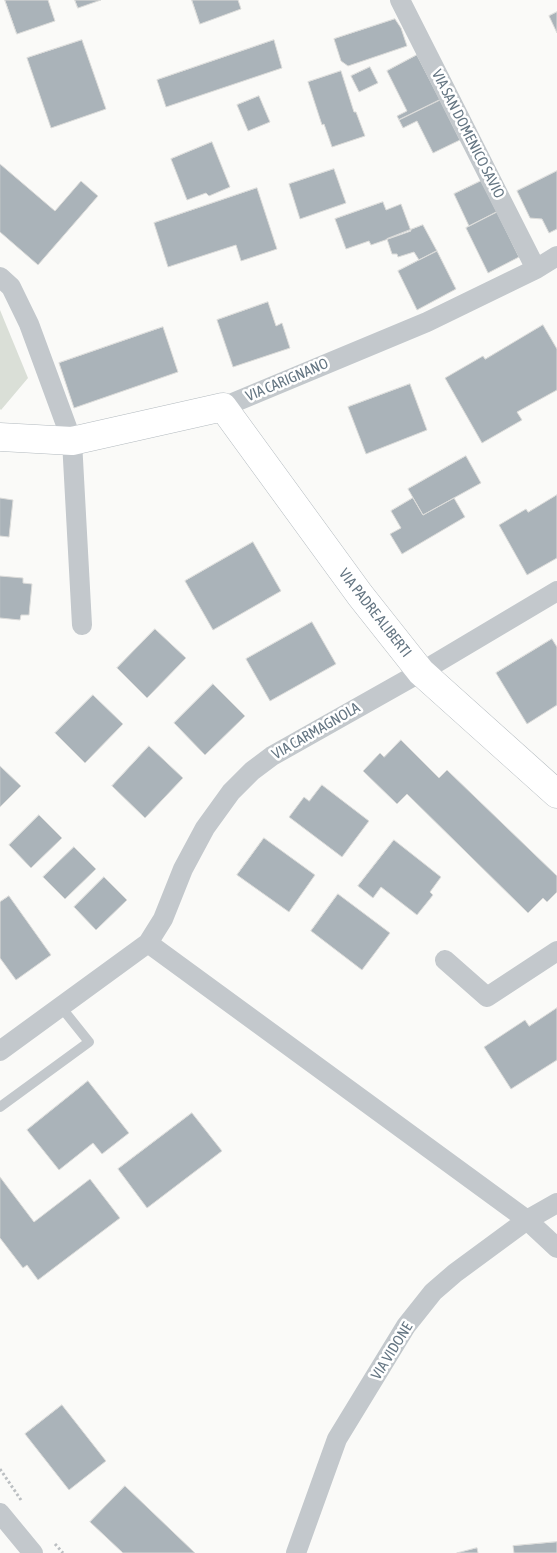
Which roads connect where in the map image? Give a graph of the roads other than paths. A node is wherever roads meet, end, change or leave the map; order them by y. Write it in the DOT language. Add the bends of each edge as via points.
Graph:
graph roads {
  1 [pos="400,0"];
  2 [pos="557,256"];
  3 [pos="536,269"];
  4 [pos="0,277"];
  5 [pos="223,406"];
  6 [pos="0,437"];
  7 [pos="72,442"];
  8 [pos="557,591"];
  9 [pos="82,625"];
  10 [pos="421,672"];
  11 [pos="557,794"];
  12 [pos="148,943"];
  13 [pos="557,951"];
  14 [pos="445,960"];
  15 [pos="61,1007"];
  16 [pos="0,1051"];
  17 [pos="0,1106"];
  18 [pos="557,1203"];
  19 [pos="527,1220"];
  20 [pos="557,1248"];
  21 [pos="0,1514"];
  22 [pos="33,1553"];
  23 [pos="296,1553"];
  1 -- 3 [label="street, VIA SAN DOMENICO SAVIO"];
  2 -- 3 [label="street, VIA CARIGNANO"];
  3 -- 5 [label="street, VIA CARIGNANO" via="427,322"];
  4 -- 7 [label="street" via="11,287 27,318"];
  5 -- 7 [label="street, VIA CARIGNANO"];
  5 -- 10 [label="street, VIA PADRE ALIBERTI" via="360,595"];
  6 -- 7 [label="street, VIA CARIGNANO"];
  7 -- 9 [label="street"];
  8 -- 10 [label="street, VIA CARMAGNOLA"];
  10 -- 11 [label="street, VIA PADRE ALIBERTI"];
  10 -- 12 [label="street, VIA CARMAGNOLA" via="272,756 252,771 231,792 205,828 183,869 163,919"];
  12 -- 15 [label="street"];
  12 -- 19 [label="street"];
  13 -- 14 [label="street" via="487,997"];
  15 -- 16 [label="street"];
  15 -- 17 [label="lane" via="90,1042"];
  18 -- 19 [label="street, VIA VIDONE"];
  19 -- 20 [label="street"];
  19 -- 23 [label="street, VIA VIDONE" via="433,1292 406,1326 338,1439"];
  21 -- 22 [label="street"];
}
